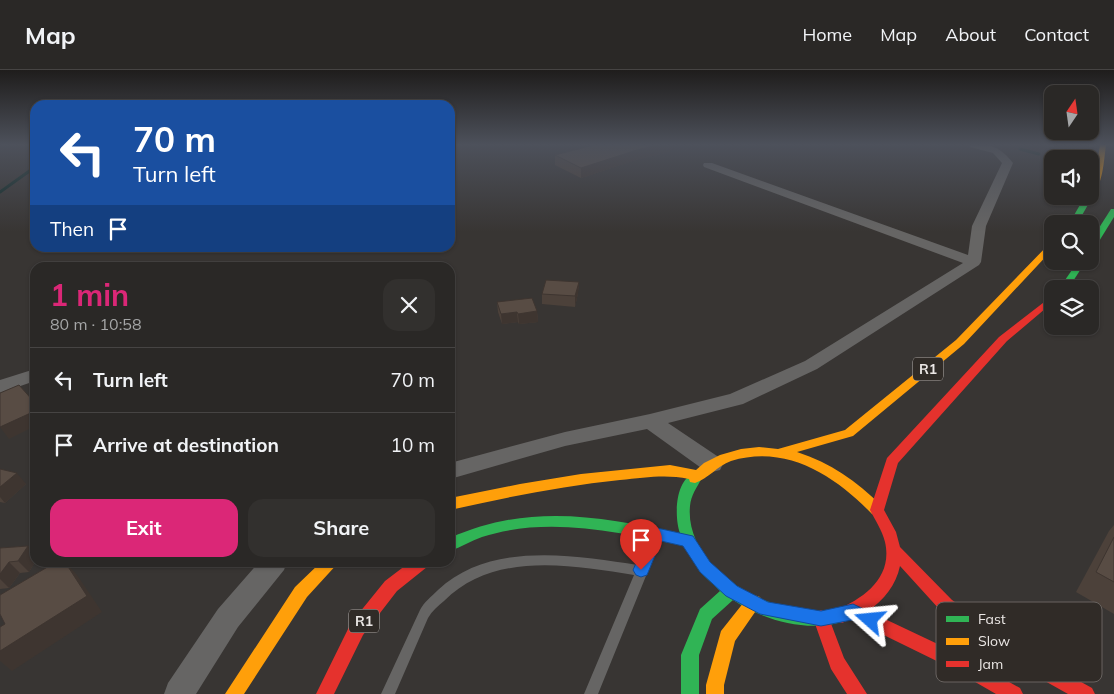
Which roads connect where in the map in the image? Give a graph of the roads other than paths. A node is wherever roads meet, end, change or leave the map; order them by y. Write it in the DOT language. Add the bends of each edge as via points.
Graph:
graph roads {
  1 [pos="735,174"];
  2 [pos="1003,174"];
  3 [pos="1114,211"];
  4 [pos="1099,235"];
  5 [pos="1044,254"];
  6 [pos="974,262"];
  7 [pos="1044,306"];
  8 [pos="30,377"];
  9 [pos="0,387"];
  10 [pos="650,421"];
  11 [pos="778,453"];
  12 [pos="455,470"];
  13 [pos="704,470"];
  14 [pos="455,503"];
  15 [pos="877,510"];
  16 [pos="657,534"];
  17 [pos="688,541"];
  18 [pos="455,543"];
  19 [pos="893,549"];
  20 [pos="271,567"];
  21 [pos="327,567"];
  22 [pos="416,567"];
  23 [pos="641,570"];
  24 [pos="731,591"];
  25 [pos="754,602"];
  26 [pos="943,602"];
  27 [pos="853,612"];
  28 [pos="821,618"];
  29 [pos="936,652"];
  30 [pos="993,682"];
  31 [pos="1064,682"];
  32 [pos="179,694"];
  33 [pos="234,694"];
  34 [pos="325,694"];
  35 [pos="388,694"];
  36 [pos="591,694"];
  37 [pos="690,694"];
  38 [pos="716,694"];
  39 [pos="858,694"];
  40 [pos="1014,694"];
  41 [pos="1086,694"];
  1 -- 6 [label="street"];
  2 -- 6 [label="street" via="979,226"];
  3 -- 4 [label="main road"];
  5 -- 11 [label="main road, R1" via="960,342 849,433"];
  6 -- 10 [label="street" via="811,365 736,399"];
  7 -- 15 [label="main road, R1" via="1003,340 892,461"];
  8 -- 9 [label="street"];
  10 -- 12 [label="street" via="565,439"];
  10 -- 13 [label="street"];
  11 -- 13 [label="main road, R1" via="754,451 739,454"];
  11 -- 15 [label="main road, R1" via="806,460 833,472 857,489"];
  13 -- 14 [label="main road" via="581,479"];
  13 -- 17 [label="main road, R1" via="685,494 682,516"];
  15 -- 19 [label="main road, R1"];
  16 -- 17 [label="main road"];
  16 -- 18 [label="main road" via="576,522 532,522 482,531"];
  16 -- 23 [label="lane"];
  17 -- 24 [label="main road, R1" via="705,567"];
  19 -- 26 [label="main road"];
  19 -- 27 [label="main road, R1" via="891,574 878,597"];
  20 -- 32 [label="street" via="228,618"];
  21 -- 33 [label="main road" via="301,592"];
  22 -- 34 [label="main road, R1" via="391,586 357,629"];
  23 -- 35 [label="lane" via="580,561 528,560 482,569 452,584 427,609"];
  23 -- 36 [label="lane"];
  24 -- 25 [label="main road, R1"];
  24 -- 37 [label="main road" via="706,614 690,655"];
  25 -- 28 [label="main road, R1" via="766,609"];
  25 -- 38 [label="main road" via="727,637 715,685"];
  27 -- 28 [label="main road, R1"];
  27 -- 29 [label="main road"];
  28 -- 39 [label="main road" via="837,663"];
  30 -- 40 [label="main road"];
  31 -- 41 [label="main road"];
}
